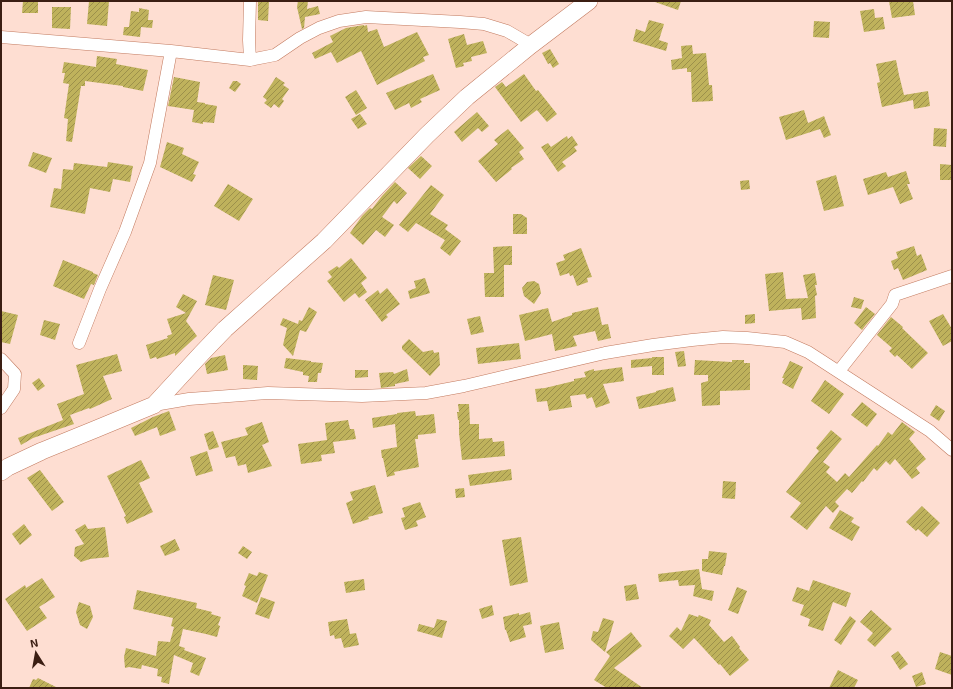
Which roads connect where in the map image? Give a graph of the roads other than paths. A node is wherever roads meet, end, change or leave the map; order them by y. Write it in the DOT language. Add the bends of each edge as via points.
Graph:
graph roads {
  1 [pos="250,1"];
  2 [pos="589,1"];
  3 [pos="1,37"];
  4 [pos="531,45"];
  5 [pos="171,51"];
  6 [pos="250,60"];
  7 [pos="952,276"];
  8 [pos="79,343"];
  9 [pos="1,359"];
  10 [pos="839,371"];
  11 [pos="154,405"];
  12 [pos="1,408"];
  13 [pos="952,450"];
  14 [pos="1,472"];
  1 -- 6 [label="street"];
  2 -- 4 [label="street"];
  3 -- 5 [label="street"];
  4 -- 6 [label="street" via="507,31 484,24 366,17 319,28 275,55"];
  4 -- 11 [label="street" via="427,135 324,241 225,329"];
  5 -- 6 [label="street"];
  5 -- 8 [label="street" via="150,163"];
  7 -- 10 [label="street" via="895,295 892,304"];
  9 -- 12 [label="street" via="15,374 14,389"];
  10 -- 11 [label="street" via="786,342 723,337 605,353 426,394 362,396 268,393 189,399"];
  10 -- 13 [label="street" via="930,431"];
  11 -- 14 [label="street" via="42,451"];
}
